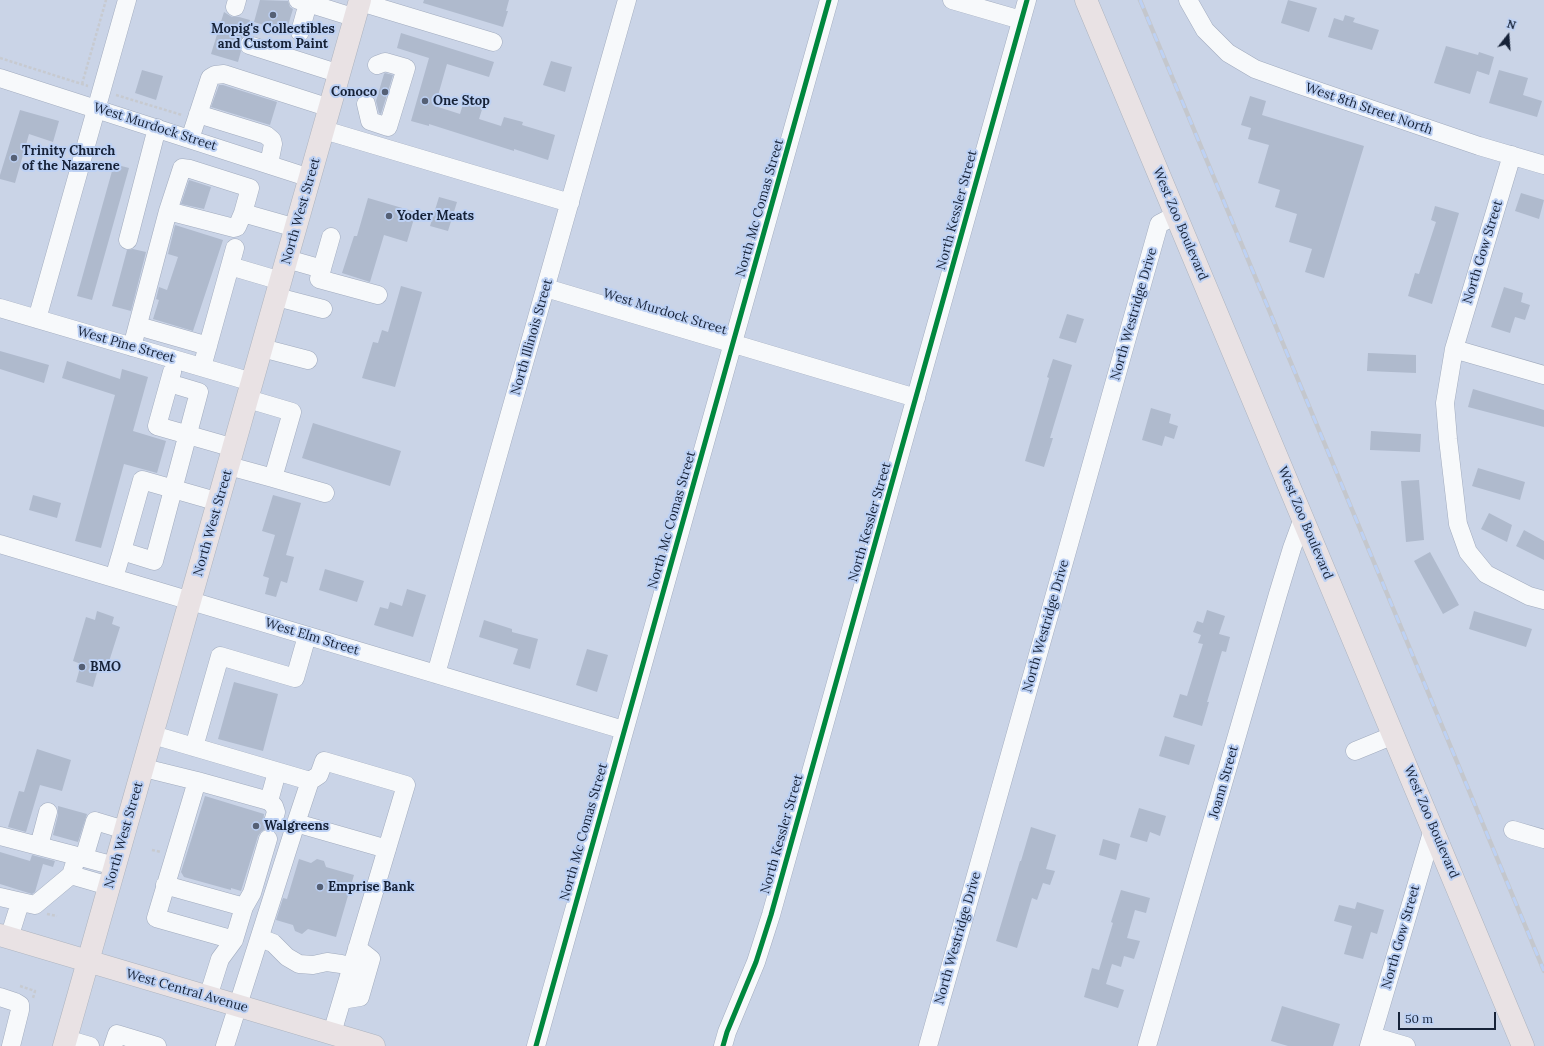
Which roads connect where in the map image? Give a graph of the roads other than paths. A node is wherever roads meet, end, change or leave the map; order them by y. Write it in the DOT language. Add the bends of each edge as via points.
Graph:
graph roads {
  1 [pos="127,0"];
  2 [pos="627,0"];
  3 [pos="830,0"];
  4 [pos="952,0"];
  5 [pos="1027,0"];
  6 [pos="1086,0"];
  7 [pos="1188,0"];
  8 [pos="303,2"];
  9 [pos="359,7"];
  10 [pos="1021,20"];
  11 [pos="300,32"];
  12 [pos="493,42"];
  13 [pos="249,45"];
  14 [pos="377,65"];
  15 [pos="340,74"];
  16 [pos="0,78"];
  17 [pos="366,104"];
  18 [pos="330,108"];
  19 [pos="96,109"];
  20 [pos="197,117"];
  21 [pos="157,128"];
  22 [pos="324,130"];
  23 [pos="194,140"];
  24 [pos="1512,156"];
  25 [pos="269,164"];
  26 [pos="1544,165"];
  27 [pos="190,169"];
  28 [pos="310,178"];
  29 [pos="570,203"];
  30 [pos="169,209"];
  31 [pos="243,213"];
  32 [pos="1176,216"];
  33 [pos="296,228"];
  34 [pos="331,237"];
  35 [pos="128,240"];
  36 [pos="235,248"];
  37 [pos="287,259"];
  38 [pos="230,266"];
  39 [pos="322,269"];
  40 [pos="546,288"];
  41 [pos="279,289"];
  42 [pos="378,295"];
  43 [pos="0,308"];
  44 [pos="323,310"];
  45 [pos="37,318"];
  46 [pos="138,326"];
  47 [pos="733,344"];
  48 [pos="208,346"];
  49 [pos="132,347"];
  50 [pos="262,348"];
  51 [pos="1454,348"];
  52 [pos="176,360"];
  53 [pos="308,360"];
  54 [pos="202,367"];
  55 [pos="1544,375"];
  56 [pos="169,383"];
  57 [pos="250,390"];
  58 [pos="916,398"];
  59 [pos="188,435"];
  60 [pos="232,457"];
  61 [pos="273,478"];
  62 [pos="173,489"];
  63 [pos="324,493"];
  64 [pos="219,502"];
  65 [pos="1303,518"];
  66 [pos="0,544"];
  67 [pos="122,551"];
  68 [pos="114,578"];
  69 [pos="1544,600"];
  70 [pos="191,601"];
  71 [pos="307,636"];
  72 [pos="436,674"];
  73 [pos="624,730"];
  74 [pos="153,735"];
  75 [pos="1394,735"];
  76 [pos="194,747"];
  77 [pos="1355,751"];
  78 [pos="144,768"];
  79 [pos="277,772"];
  80 [pos="196,781"];
  81 [pos="310,781"];
  82 [pos="269,801"];
  83 [pos="48,812"];
  84 [pos="296,823"];
  85 [pos="1433,828"];
  86 [pos="125,830"];
  87 [pos="1513,830"];
  88 [pos="0,836"];
  89 [pos="1544,839"];
  90 [pos="39,846"];
  91 [pos="387,850"];
  92 [pos="80,857"];
  93 [pos="72,875"];
  94 [pos="112,876"];
  95 [pos="165,885"];
  96 [pos="0,897"];
  97 [pos="20,903"];
  98 [pos="244,907"];
  99 [pos="4,936"];
  100 [pos="260,938"];
  101 [pos="234,940"];
  102 [pos="357,948"];
  103 [pos="89,962"];
  104 [pos="352,967"];
  105 [pos="0,997"];
  106 [pos="208,997"];
  107 [pos="342,1000"];
  108 [pos="238,1005"];
  109 [pos="0,1008"];
  110 [pos="19,1014"];
  111 [pos="332,1033"];
  112 [pos="1370,1041"];
  113 [pos="65,1042"];
  114 [pos="366,1045"];
  115 [pos="11,1046"];
  116 [pos="90,1046"];
  117 [pos="113,1046"];
  118 [pos="157,1046"];
  119 [pos="225,1046"];
  120 [pos="536,1046"];
  121 [pos="723,1046"];
  122 [pos="928,1046"];
  123 [pos="1146,1046"];
  124 [pos="1406,1046"];
  125 [pos="1523,1046"];
  1 -- 19 [label="street"];
  2 -- 29 [label="street, North Illinois Street"];
  3 -- 47 [label="street, North Mc Comas Street"];
  4 -- 10 [label="street"];
  5 -- 10 [label="street, North Kessler Street"];
  6 -- 32 [label="main road, West Zoo Boulevard"];
  7 -- 24 [label="street, West 8th Street North" via="1205,30 1228,53 1256,69"];
  8 -- 9 [label="street"];
  8 -- 11 [label="street"];
  9 -- 12 [label="street"];
  9 -- 15 [label="main road, North West Street"];
  10 -- 58 [label="street, North Kessler Street"];
  13 -- 15 [label="street"];
  14 -- 17 [label="street" via="385,62 406,68 388,127 370,121"];
  15 -- 18 [label="main road, North West Street"];
  16 -- 19 [label="street, West Murdock Street"];
  18 -- 20 [label="street" via="224,74 210,78"];
  18 -- 22 [label="main road, North West Street"];
  19 -- 21 [label="street, West Murdock Street"];
  19 -- 45 [label="street"];
  20 -- 23 [label="street"];
  20 -- 25 [label="street" via="266,135 273,144"];
  21 -- 23 [label="street, West Murdock Street"];
  21 -- 35 [label="street"];
  22 -- 28 [label="main road, North West Street"];
  22 -- 29 [label="street"];
  23 -- 25 [label="street, West Murdock Street"];
  23 -- 27 [label="street"];
  24 -- 26 [label="street, West 8th Street North"];
  24 -- 51 [label="street, North Gow Street"];
  25 -- 28 [label="street, West Murdock Street"];
  27 -- 30 [label="street" via="182,168"];
  27 -- 31 [label="street" via="250,188"];
  28 -- 33 [label="main road, North West Street"];
  29 -- 40 [label="street, North Illinois Street"];
  30 -- 31 [label="street" via="208,218 219,225 234,228 237,227"];
  30 -- 46 [label="street"];
  31 -- 33 [label="street"];
  32 -- 65 [label="main road, West Zoo Boulevard"];
  32 -- 122 [label="street, North Westridge Drive" via="1160,224"];
  33 -- 37 [label="main road, North West Street"];
  34 -- 39 [label="street"];
  36 -- 38 [label="street"];
  37 -- 39 [label="street"];
  37 -- 41 [label="main road, North West Street"];
  38 -- 41 [label="street"];
  38 -- 48 [label="street"];
  39 -- 42 [label="street" via="319,278"];
  40 -- 47 [label="street, West Murdock Street"];
  40 -- 72 [label="street, North Illinois Street"];
  41 -- 44 [label="street"];
  41 -- 50 [label="main road, North West Street"];
  43 -- 45 [label="street, West Pine Street"];
  45 -- 49 [label="street, West Pine Street"];
  46 -- 48 [label="street"];
  46 -- 49 [label="street"];
  47 -- 58 [label="street, West Murdock Street"];
  47 -- 73 [label="street, North Mc Comas Street"];
  48 -- 54 [label="street"];
  49 -- 52 [label="street, West Pine Street"];
  50 -- 53 [label="street"];
  50 -- 57 [label="main road, North West Street"];
  51 -- 55 [label="street"];
  51 -- 69 [label="street, North Gow Street" via="1445,403 1450,469 1458,524 1468,552 1486,574 1529,596"];
  52 -- 54 [label="street, West Pine Street"];
  52 -- 56 [label="street"];
  54 -- 57 [label="street, West Pine Street"];
  56 -- 59 [label="street" via="199,392"];
  56 -- 59 [label="street" via="157,426"];
  57 -- 60 [label="main road, North West Street"];
  57 -- 61 [label="street, West Pine Street" via="292,412"];
  58 -- 121 [label="street, North Kessler Street" via="770,915 756,962"];
  59 -- 60 [label="street"];
  59 -- 62 [label="street"];
  60 -- 61 [label="street"];
  60 -- 64 [label="main road, North West Street"];
  61 -- 63 [label="street"];
  62 -- 64 [label="street"];
  62 -- 67 [label="street" via="142,480"];
  62 -- 67 [label="street" via="154,561"];
  64 -- 70 [label="main road, North West Street"];
  65 -- 75 [label="main road, West Zoo Boulevard"];
  65 -- 123 [label="street, Joann Street" via="1278,594"];
  66 -- 68 [label="street, West Elm Street"];
  67 -- 68 [label="street"];
  68 -- 70 [label="street, West Elm Street"];
  70 -- 71 [label="street, West Elm Street"];
  70 -- 74 [label="main road, North West Street"];
  71 -- 72 [label="street, West Elm Street"];
  71 -- 76 [label="street" via="295,678 220,656"];
  72 -- 73 [label="street, West Elm Street"];
  73 -- 120 [label="street, North Mc Comas Street"];
  74 -- 76 [label="street"];
  74 -- 78 [label="main road, North West Street"];
  75 -- 77 [label="street"];
  75 -- 85 [label="main road, West Zoo Boulevard"];
  76 -- 79 [label="street"];
  78 -- 80 [label="street"];
  78 -- 86 [label="main road, North West Street"];
  79 -- 81 [label="street"];
  79 -- 82 [label="street"];
  80 -- 82 [label="street"];
  80 -- 95 [label="street"];
  81 -- 84 [label="street"];
  81 -- 91 [label="street" via="319,775 324,760 406,785"];
  82 -- 98 [label="street" via="276,812 252,893"];
  83 -- 90 [label="street"];
  84 -- 91 [label="street"];
  84 -- 100 [label="street"];
  85 -- 112 [label="street, North Gow Street"];
  85 -- 125 [label="main road, West Zoo Boulevard"];
  86 -- 92 [label="street" via="95,821"];
  86 -- 94 [label="main road, North West Street"];
  87 -- 89 [label="street"];
  88 -- 90 [label="street"];
  90 -- 92 [label="street"];
  91 -- 102 [label="street"];
  92 -- 93 [label="street"];
  92 -- 94 [label="street"];
  93 -- 94 [label="street"];
  93 -- 97 [label="street" via="35,905"];
  94 -- 103 [label="main road, North West Street"];
  95 -- 98 [label="street"];
  95 -- 101 [label="street" via="156,918"];
  96 -- 97 [label="street"];
  97 -- 99 [label="street"];
  98 -- 101 [label="street"];
  99 -- 103 [label="main road, West Central Avenue"];
  100 -- 104 [label="street" via="273,943 299,964 313,966 327,962"];
  100 -- 108 [label="street"];
  101 -- 106 [label="street" via="220,959"];
  102 -- 104 [label="street"];
  102 -- 107 [label="street" via="371,959 360,997"];
  103 -- 106 [label="main road, West Central Avenue"];
  103 -- 113 [label="main road, North West Street"];
  104 -- 107 [label="street"];
  105 -- 110 [label="street" via="20,1005"];
  106 -- 108 [label="main road, West Central Avenue"];
  107 -- 111 [label="street"];
  108 -- 111 [label="main road, West Central Avenue"];
  108 -- 119 [label="street"];
  109 -- 110 [label="street"];
  110 -- 115 [label="street"];
  111 -- 114 [label="main road, West Central Avenue"];
  112 -- 124 [label="street"];
  113 -- 116 [label="street"];
  117 -- 118 [label="street" via="117,1034"];
}
